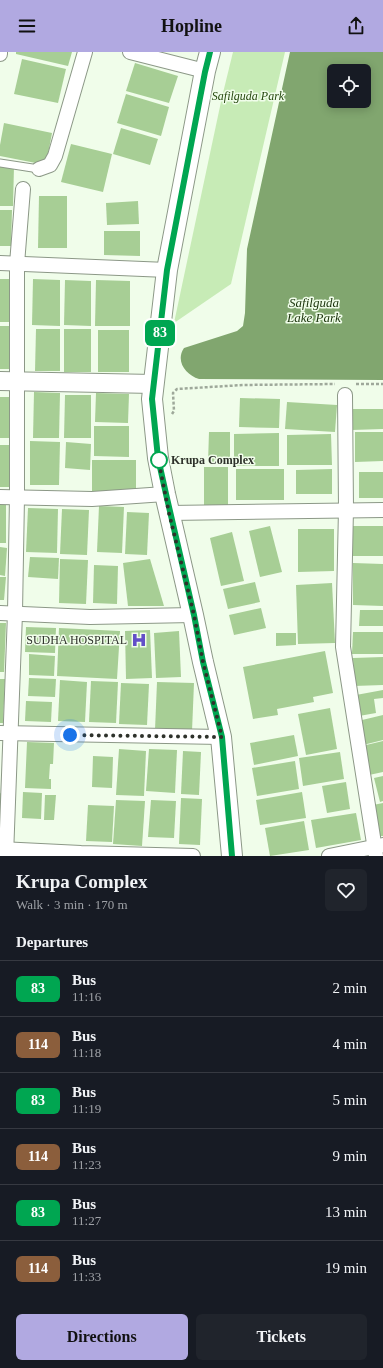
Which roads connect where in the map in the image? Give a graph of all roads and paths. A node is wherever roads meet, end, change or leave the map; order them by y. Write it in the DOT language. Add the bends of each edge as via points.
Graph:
graph roads {
  1 [pos="85,52"];
  2 [pos="130,52"];
  3 [pos="210,52"];
  4 [pos="205,72"];
  5 [pos="0,162"];
  6 [pos="39,169"];
  7 [pos="23,190"];
  8 [pos="0,263"];
  9 [pos="17,264"];
  10 [pos="167,270"];
  11 [pos="9,382"];
  12 [pos="154,384"];
  13 [pos="383,384"];
  14 [pos="344,388"];
  15 [pos="153,419"];
  16 [pos="0,497"];
  17 [pos="17,497"];
  18 [pos="167,503"];
  19 [pos="346,509"];
  20 [pos="383,510"];
  21 [pos="0,613"];
  22 [pos="15,613"];
  23 [pos="194,615"];
  24 [pos="5,733"];
  25 [pos="222,737"];
  26 [pos="378,849"];
  27 [pos="4,851"];
  28 [pos="193,856"];
  29 [pos="232,856"];
  30 [pos="329,856"];
  1 -- 6 [label="street" via="55,156 50,165"];
  2 -- 4 [label="street"];
  3 -- 4 [label="main road"];
  4 -- 10 [label="main road"];
  5 -- 6 [label="lane"];
  7 -- 9 [label="street"];
  8 -- 9 [label="street"];
  9 -- 10 [label="street"];
  9 -- 11 [label="street"];
  10 -- 12 [label="main road"];
  11 -- 12 [label="street"];
  11 -- 17 [label="street"];
  12 -- 15 [label="main road"];
  13 -- 14 [label="path"];
  14 -- 15 [label="path" via="243,385 177,389 173,393 172,414"];
  14 -- 19 [label="street"];
  15 -- 18 [label="main road"];
  16 -- 17 [label="street"];
  17 -- 18 [label="street"];
  17 -- 22 [label="street"];
  18 -- 19 [label="street"];
  18 -- 23 [label="main road"];
  19 -- 20 [label="street"];
  19 -- 26 [label="street" via="343,647"];
  21 -- 22 [label="street"];
  22 -- 23 [label="street" via="90,617"];
  22 -- 24 [label="street"];
  23 -- 25 [label="main road"];
  24 -- 25 [label="street"];
  24 -- 27 [label="street"];
  25 -- 29 [label="main road"];
  26 -- 30 [label="street"];
  27 -- 28 [label="street"];
}
